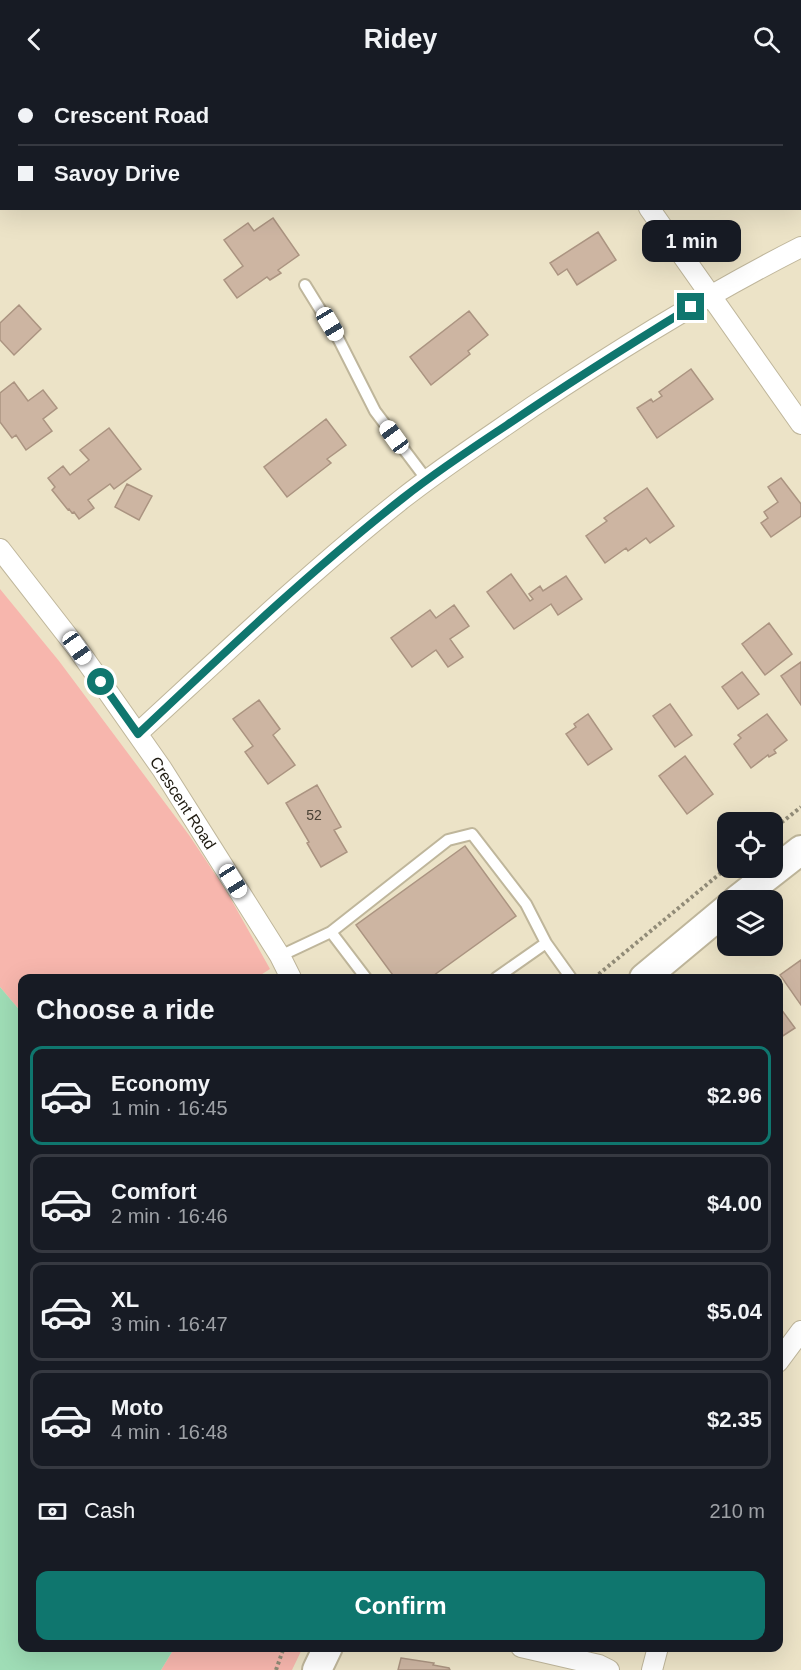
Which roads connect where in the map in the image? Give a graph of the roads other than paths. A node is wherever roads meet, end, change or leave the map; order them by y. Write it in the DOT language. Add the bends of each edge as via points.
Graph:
graph roads {
  1 [pos="651,210"];
  2 [pos="801,247"];
  3 [pos="305,285"];
  4 [pos="711,295"];
  5 [pos="801,424"];
  6 [pos="427,480"];
  7 [pos="0,549"];
  8 [pos="138,734"];
  9 [pos="801,850"];
  10 [pos="750,890"];
  11 [pos="717,917"];
  12 [pos="331,932"];
  13 [pos="546,943"];
  14 [pos="280,956"];
  15 [pos="289,974"];
  16 [pos="363,974"];
  17 [pos="501,974"];
  18 [pos="568,974"];
  19 [pos="649,974"];
  20 [pos="801,1331"];
  21 [pos="783,1355"];
  22 [pos="326,1652"];
  23 [pos="543,1652"];
  24 [pos="657,1652"];
  25 [pos="317,1670"];
  26 [pos="609,1670"];
  27 [pos="652,1670"];
  1 -- 4 [label="street"];
  2 -- 4 [label="street"];
  3 -- 6 [label="lane" via="339,340 375,411"];
  4 -- 5 [label="street"];
  4 -- 6 [label="street" via="592,368"];
  6 -- 8 [label="street" via="282,601"];
  7 -- 8 [label="street, Crescent Road"];
  8 -- 14 [label="street, Crescent Road"];
  9 -- 10 [label="street"];
  11 -- 19 [label="street"];
  12 -- 13 [label="lane" via="448,840 472,834 526,904"];
  12 -- 14 [label="lane"];
  12 -- 16 [label="lane"];
  13 -- 17 [label="lane"];
  13 -- 18 [label="lane"];
  14 -- 15 [label="street, Crescent Road"];
  20 -- 21 [label="street"];
  22 -- 25 [label="street"];
  23 -- 26 [label="street"];
  24 -- 27 [label="street"];
}
